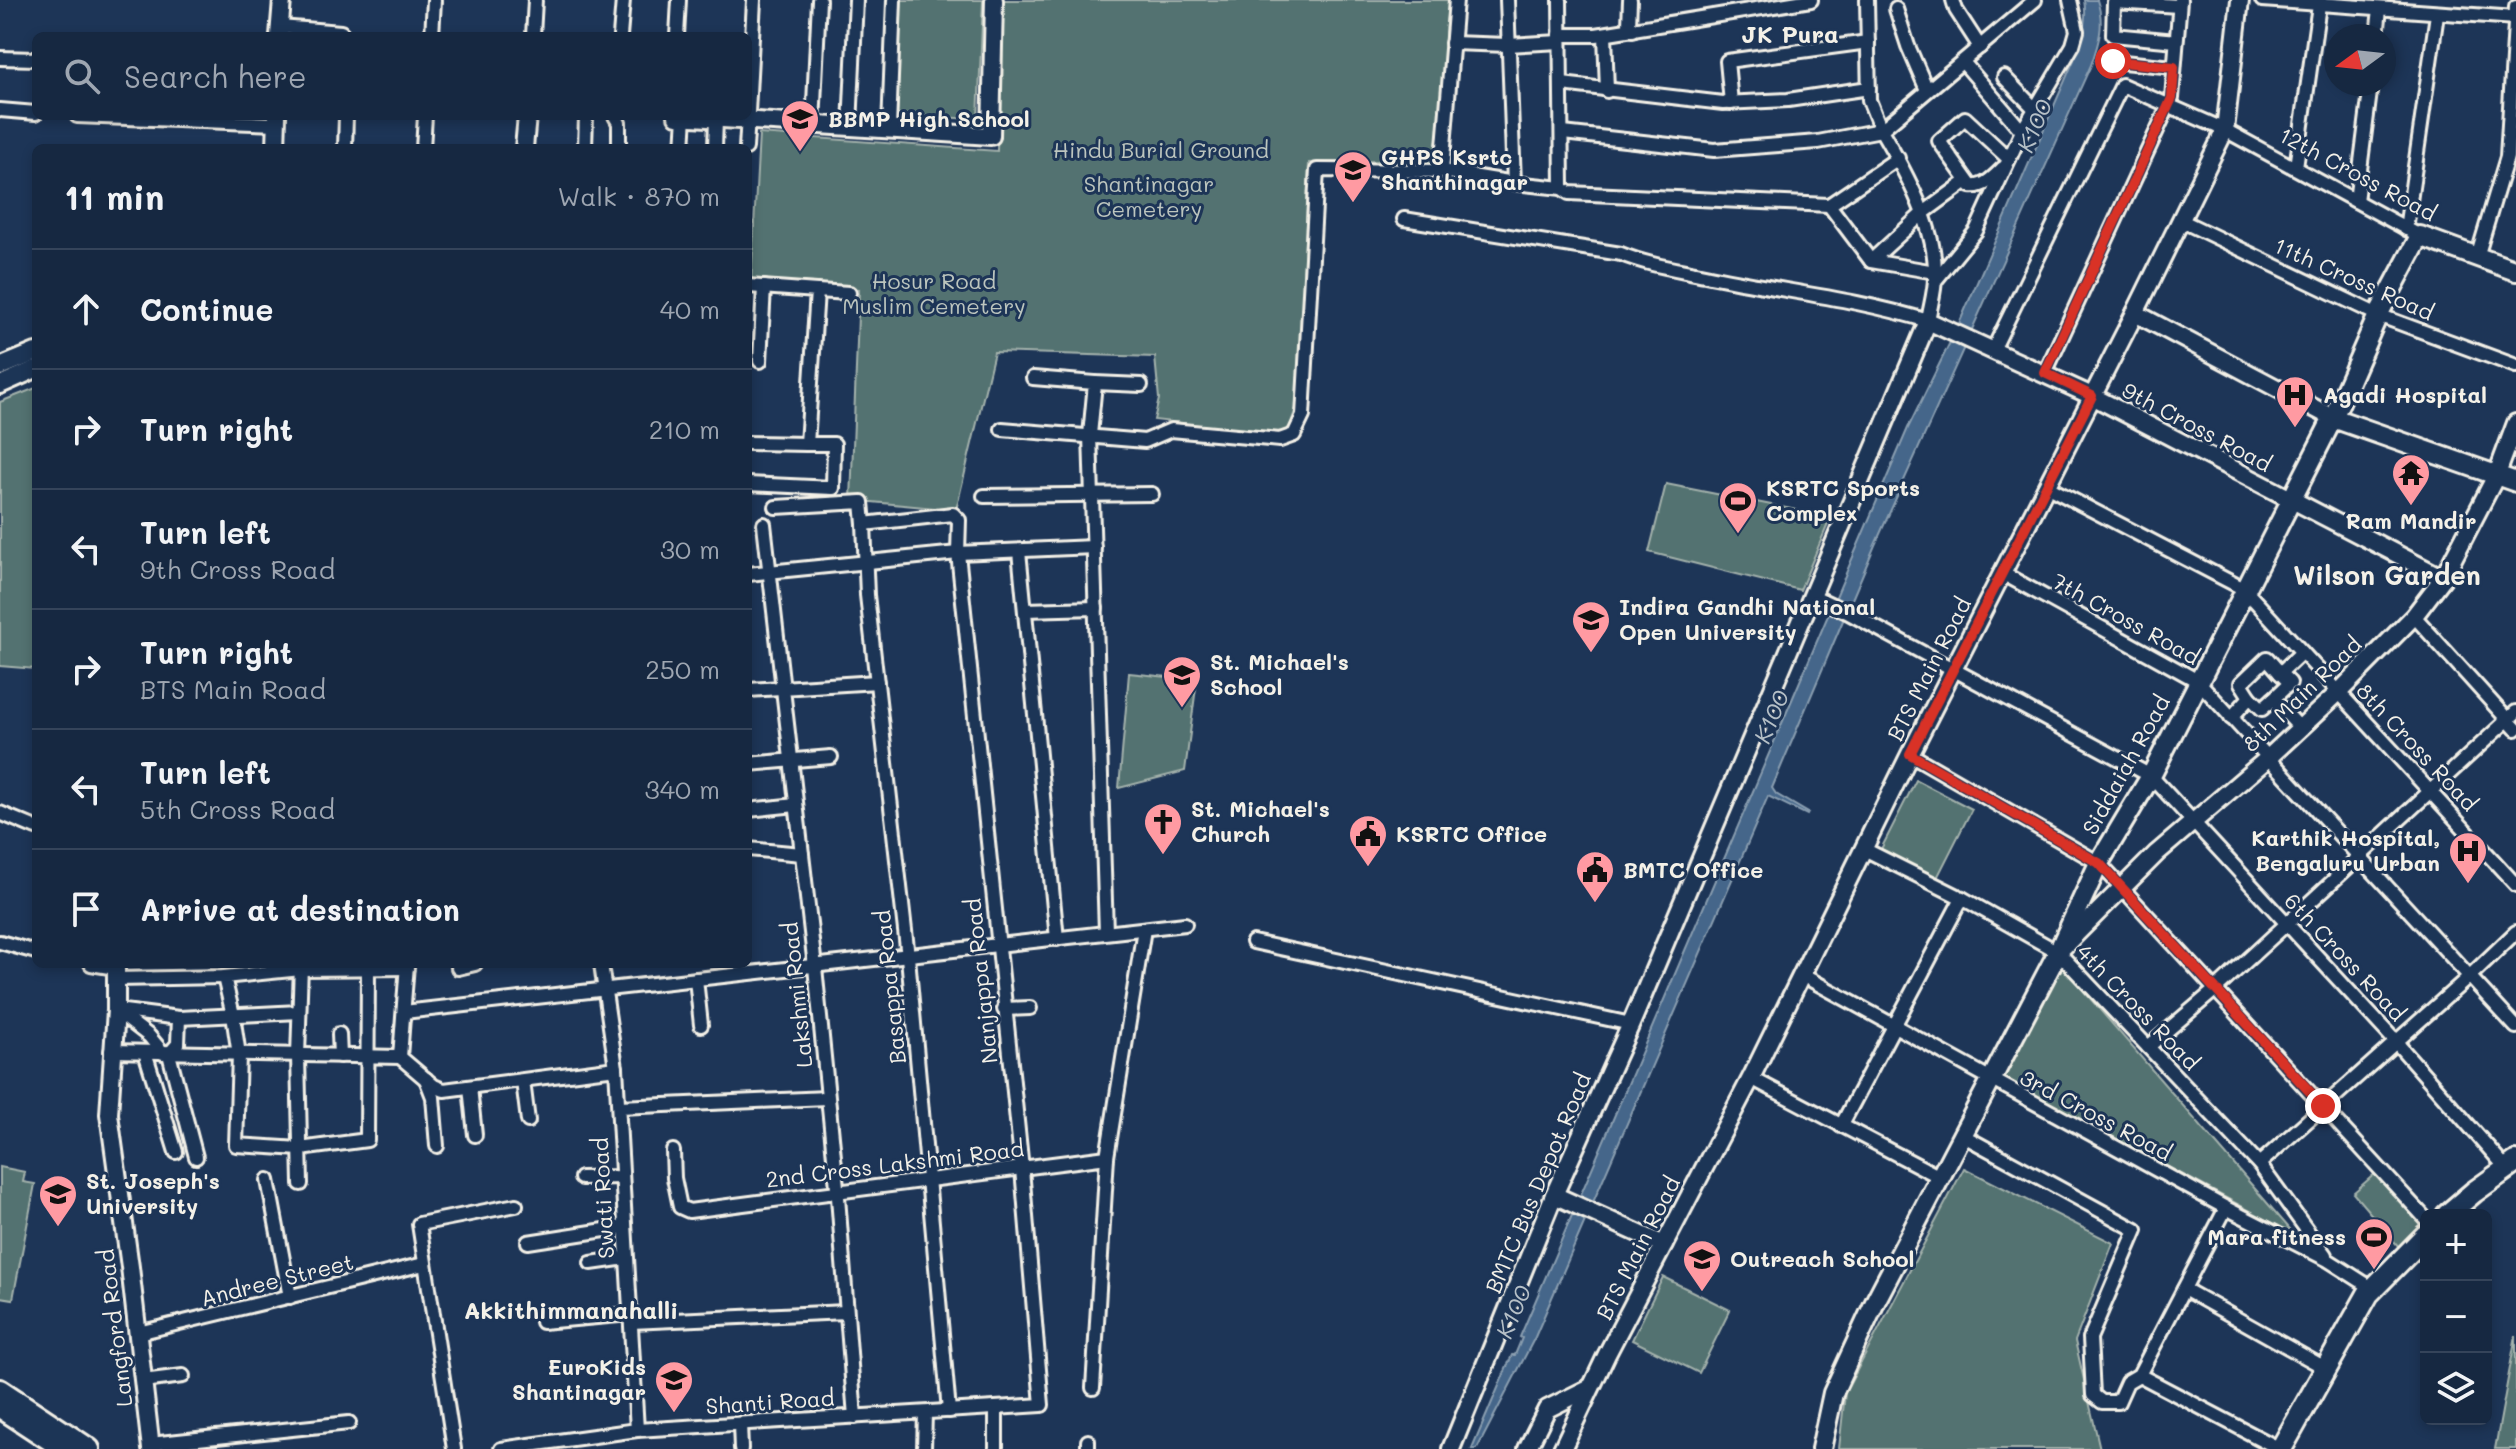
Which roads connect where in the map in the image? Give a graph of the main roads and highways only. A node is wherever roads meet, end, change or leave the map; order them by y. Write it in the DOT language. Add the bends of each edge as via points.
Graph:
graph roads {
  1 [pos="2413,232"];
  2 [pos="2516,271"];
  3 [pos="2333,418"];
  4 [pos="2516,482"];
  5 [pos="2513,1169"];
  6 [pos="2454,1209"];
  7 [pos="2470,1209"];
  8 [pos="2420,1241"];
  9 [pos="2420,1257"];
  10 [pos="0,1392"];
  11 [pos="0,1407"];
  12 [pos="0,1414"];
  13 [pos="52,1449"];
  14 [pos="64,1449"];
  15 [pos="86,1449"];
  16 [pos="1821,1449"];
  17 [pos="2280,1449"];
  18 [pos="2294,1449"];
  1 -- 2 [label="main road, 12th Cross Road"];
  1 -- 3 [label="main road, Siddaiah Road"];
  3 -- 4 [label="main road"];
  3 -- 16 [label="main road, Siddaiah Road" via="1876,1300 1833,1393"];
  5 -- 6 [label="main road"];
  5 -- 7 [label="main road"];
  8 -- 17 [label="main road" via="2372,1288"];
  9 -- 18 [label="main road" via="2381,1296"];
  10 -- 15 [label="main road"];
  11 -- 14 [label="main road"];
  12 -- 13 [label="main road"];
}
